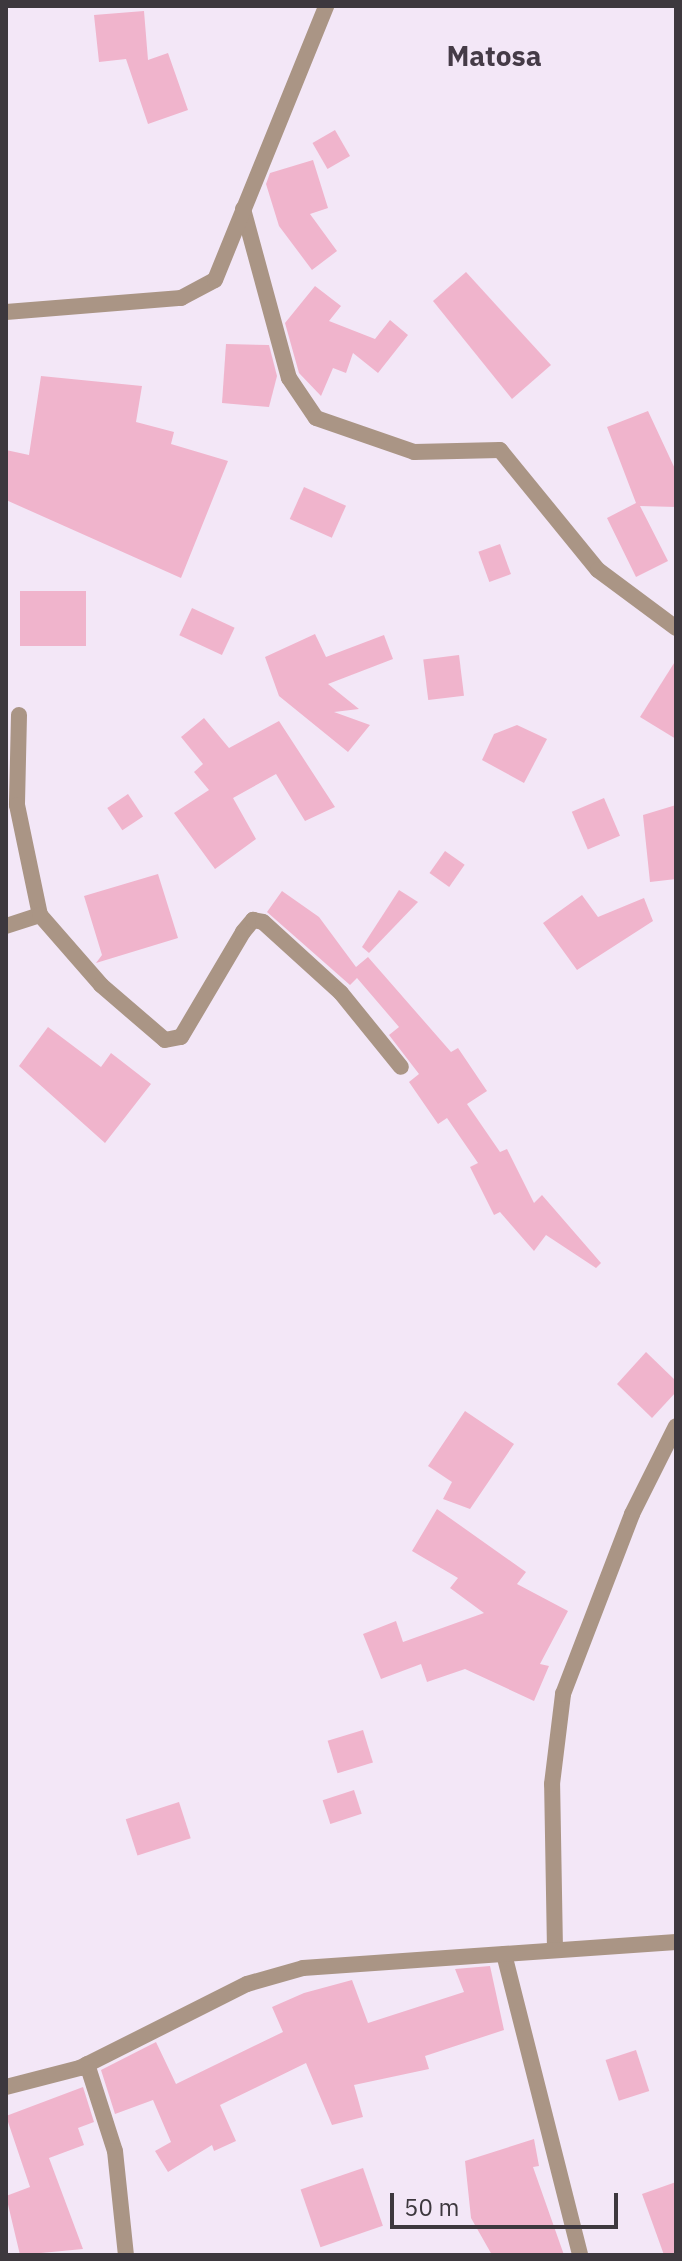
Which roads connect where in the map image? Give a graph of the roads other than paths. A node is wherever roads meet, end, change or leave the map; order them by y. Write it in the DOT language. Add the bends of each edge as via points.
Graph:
graph roads {
  1 [pos="326,6"];
  2 [pos="243,209"];
  3 [pos="6,312"];
  4 [pos="676,628"];
  5 [pos="19,715"];
  6 [pos="40,915"];
  7 [pos="6,926"];
  8 [pos="401,1067"];
  9 [pos="676,1426"];
  10 [pos="676,1942"];
  11 [pos="555,1950"];
  12 [pos="504,1954"];
  13 [pos="87,2064"];
  14 [pos="6,2087"];
  15 [pos="126,2255"];
  16 [pos="580,2255"];
  1 -- 2 [label="street"];
  2 -- 3 [label="street" via="215,280 195,294"];
  2 -- 4 [label="street" via="289,378 316,418 414,452 500,450 598,570"];
  5 -- 6 [label="street" via="17,805"];
  6 -- 7 [label="street"];
  6 -- 8 [label="street" via="101,985 165,1040 181,1037 243,932 253,920 263,922 341,993"];
  9 -- 11 [label="street" via="632,1514 563,1694 552,1784"];
  10 -- 11 [label="street"];
  11 -- 12 [label="street"];
  12 -- 13 [label="street" via="281,1974"];
  12 -- 16 [label="street"];
  13 -- 14 [label="street"];
  13 -- 15 [label="street" via="115,2151"];
}
